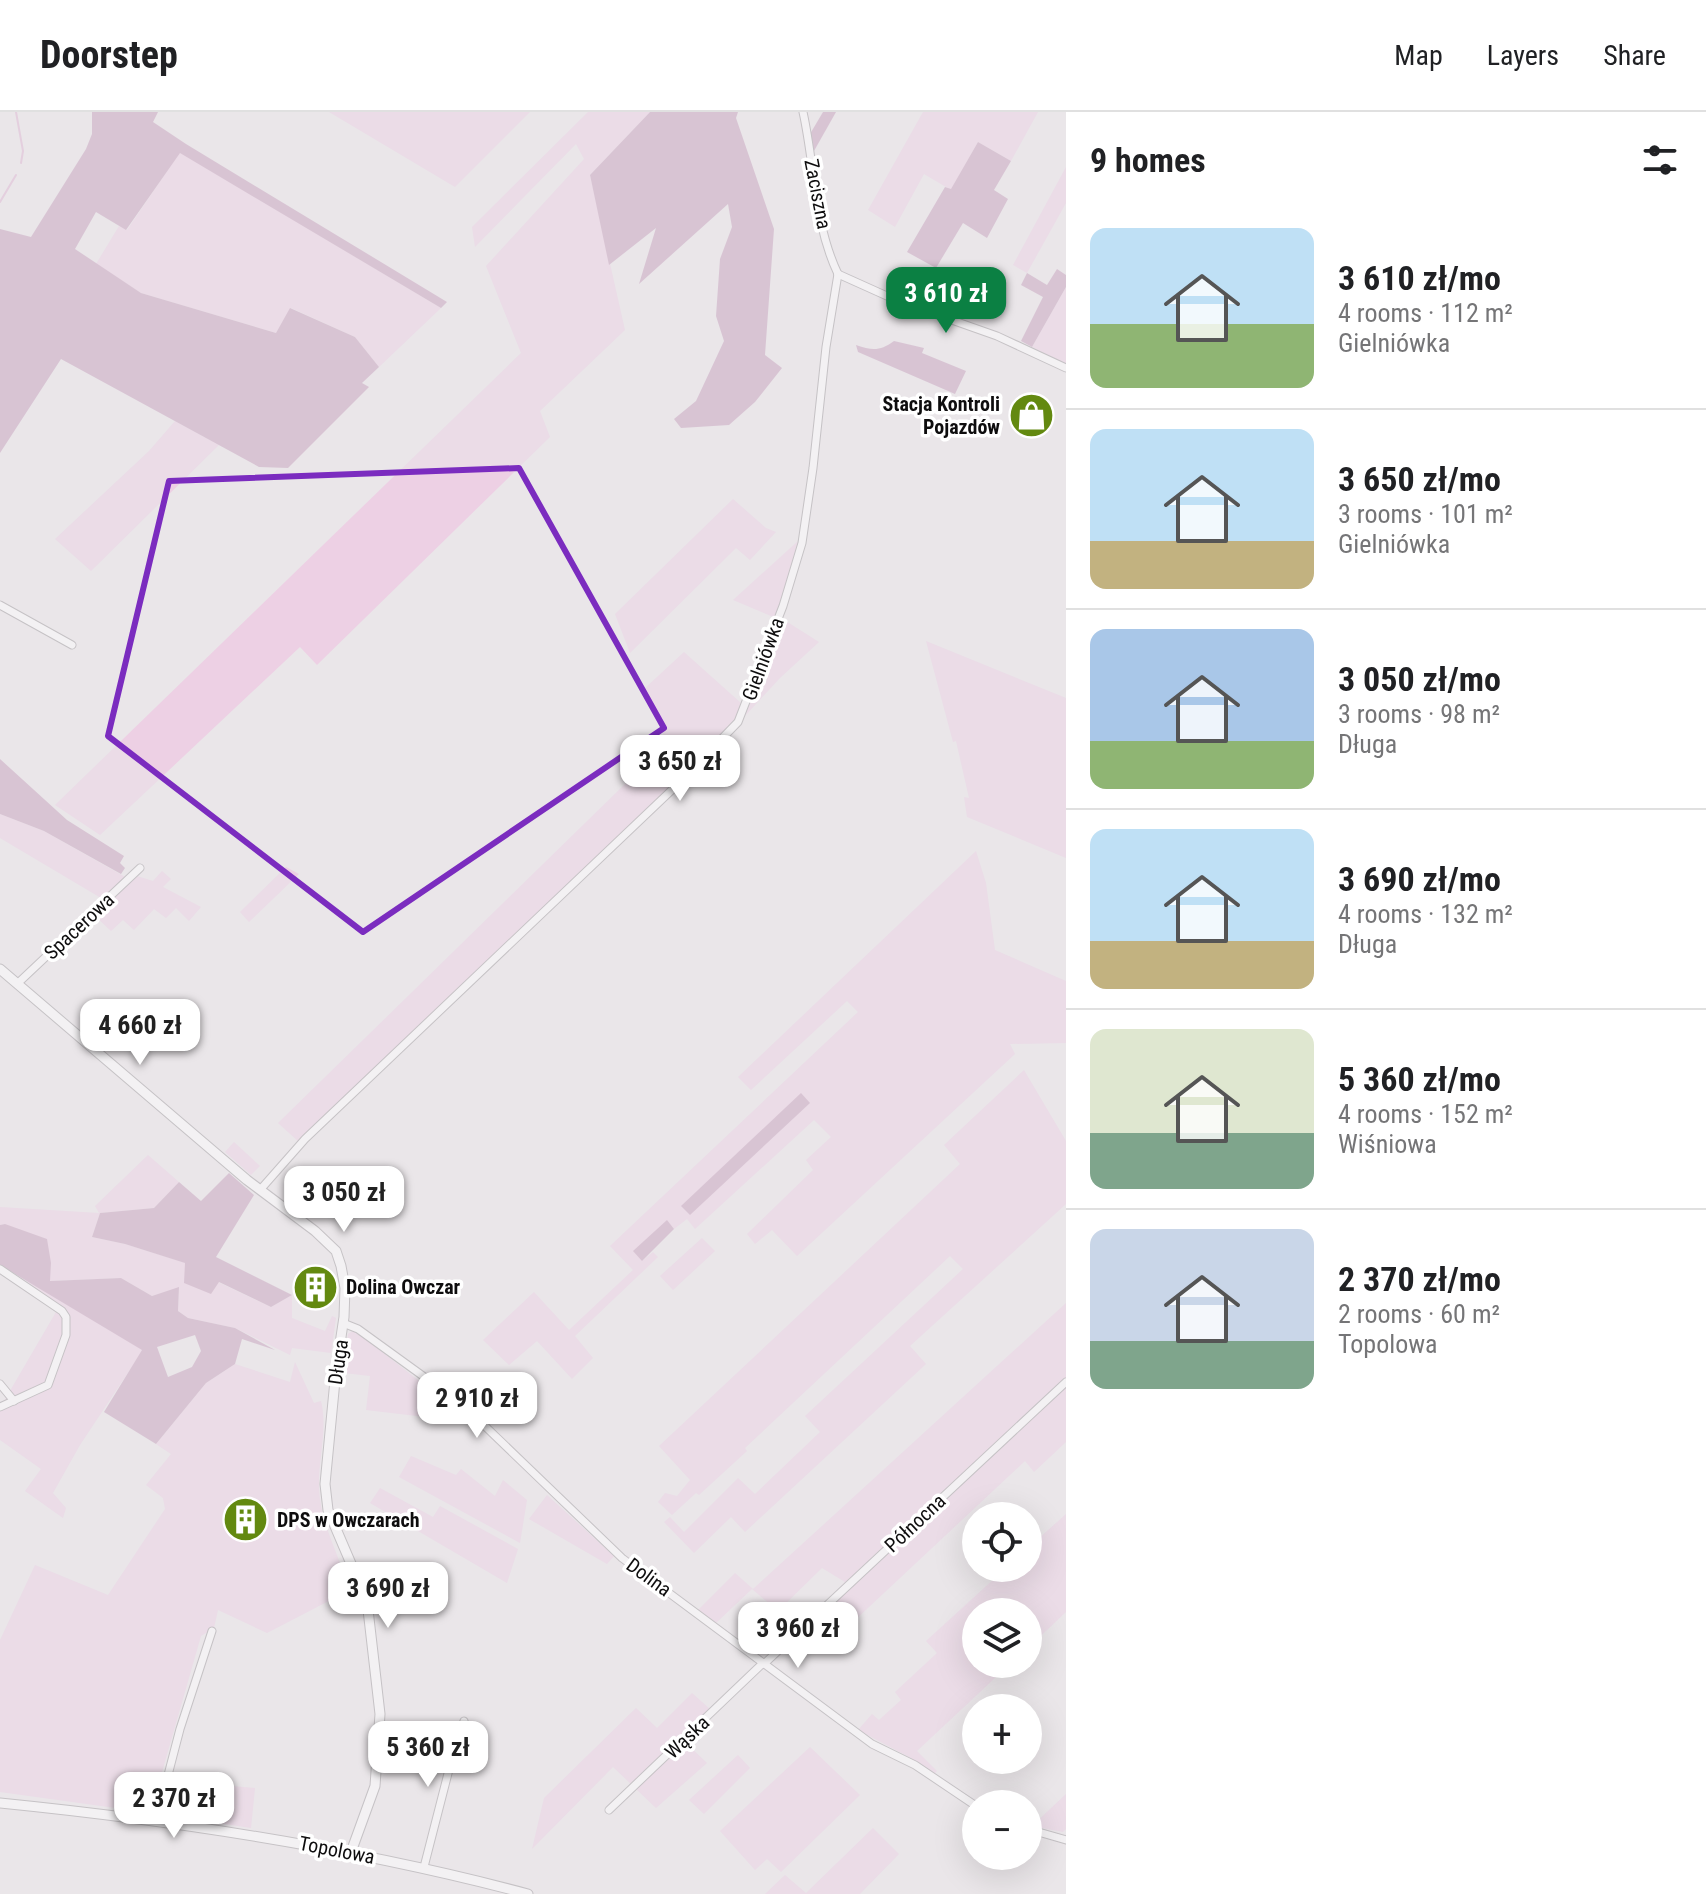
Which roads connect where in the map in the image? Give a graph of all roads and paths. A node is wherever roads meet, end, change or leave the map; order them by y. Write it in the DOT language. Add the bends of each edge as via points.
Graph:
graph roads {
  1 [pos="803,112"];
  2 [pos="838,274"];
  3 [pos="1066,368"];
  4 [pos="0,605"];
  5 [pos="72,645"];
  6 [pos="140,868"];
  7 [pos="0,969"];
  8 [pos="17,984"];
  9 [pos="260,1190"];
  10 [pos="0,1269"];
  11 [pos="343,1323"];
  12 [pos="1066,1382"];
  13 [pos="0,1384"];
  14 [pos="14,1401"];
  15 [pos="0,1407"];
  16 [pos="212,1631"];
  17 [pos="764,1664"];
  18 [pos="464,1721"];
  19 [pos="962,1797"];
  20 [pos="0,1803"];
  21 [pos="609,1810"];
  22 [pos="156,1821"];
  23 [pos="1042,1833"];
  24 [pos="1066,1840"];
  25 [pos="351,1852"];
  26 [pos="424,1867"];
  27 [pos="528,1894"];
  1 -- 2 [label="street, Zaciszna" via="818,202"];
  2 -- 3 [label="street"];
  2 -- 9 [label="street, Gielniówka" via="802,543 738,722 305,1139"];
  4 -- 5 [label="street"];
  6 -- 8 [label="street, Spacerowa"];
  7 -- 8 [label="street, Długa"];
  8 -- 9 [label="street, Długa"];
  9 -- 11 [label="street, Długa" via="336,1251 345,1288"];
  10 -- 14 [label="street" via="62,1311 67,1324 48,1385"];
  11 -- 17 [label="street, Dolina" via="463,1405 611,1548"];
  11 -- 25 [label="street, Długa" via="325,1484 328,1510 367,1601 380,1714 375,1786"];
  12 -- 17 [label="street, Północna"];
  13 -- 14 [label="street"];
  14 -- 15 [label="street"];
  16 -- 22 [label="street"];
  17 -- 19 [label="street, Dolina" via="872,1744"];
  17 -- 21 [label="street, Wąska"];
  18 -- 26 [label="street"];
  20 -- 22 [label="street, Topolowa"];
  22 -- 25 [label="street, Topolowa"];
  23 -- 24 [label="street"];
  25 -- 26 [label="street, Topolowa"];
  26 -- 27 [label="street, Topolowa"];
}
